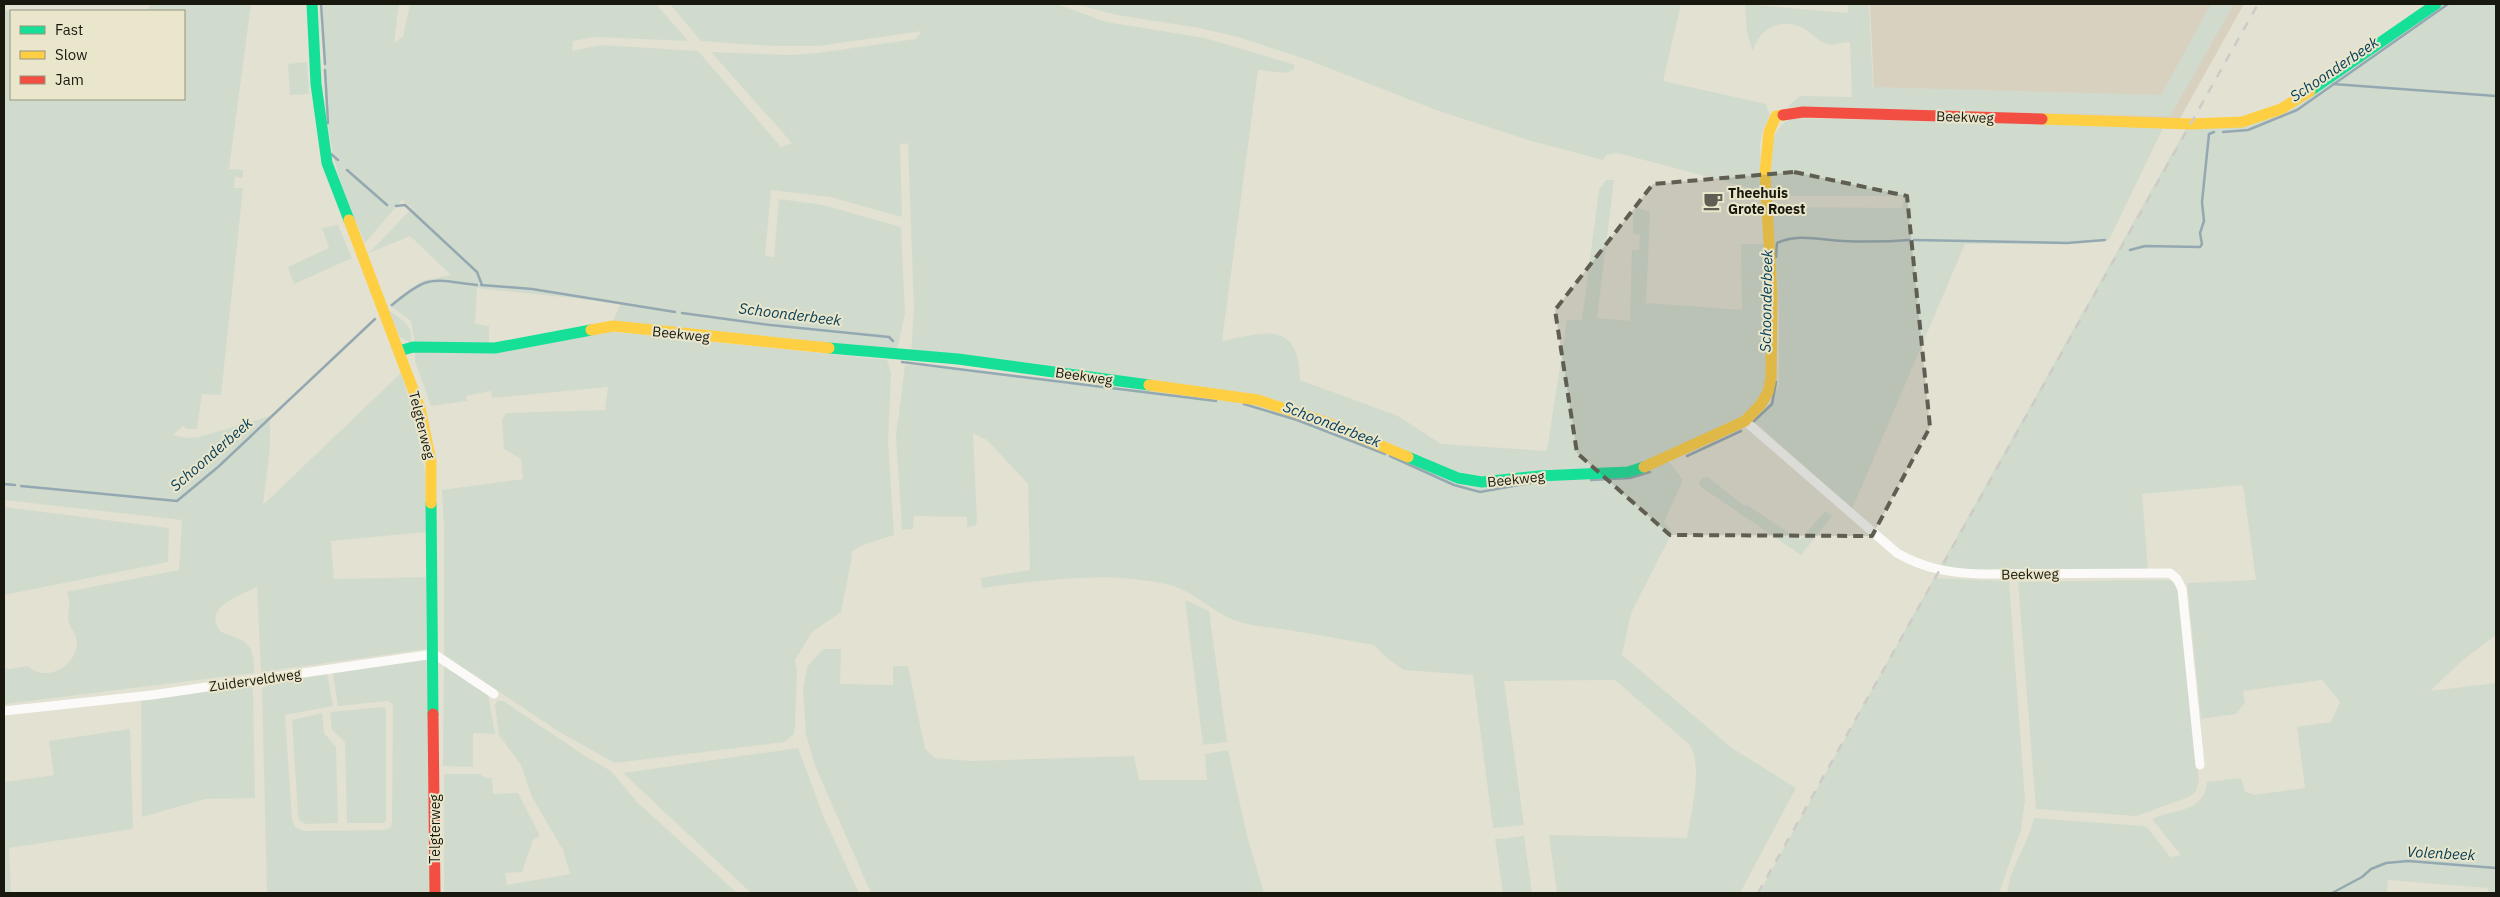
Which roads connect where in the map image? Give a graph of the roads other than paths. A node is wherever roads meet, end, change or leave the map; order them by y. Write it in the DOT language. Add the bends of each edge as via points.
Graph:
graph roads {
  1 [pos="312,4"];
  2 [pos="2436,4"];
  3 [pos="399,351"];
  4 [pos="1745,421"];
  5 [pos="434,654"];
  6 [pos="494,694"];
  7 [pos="4,711"];
  8 [pos="2200,765"];
  9 [pos="435,893"];
  1 -- 3 [label="street, Telgterweg" via="319,115 327,163"];
  2 -- 4 [label="street, Beekweg" via="2309,92 2281,109 2242,122 2190,124 1803,112 1776,116 1766,143 1766,201 1772,282 1771,378 1761,404"];
  3 -- 4 [label="street, Beekweg" via="413,347 495,348 613,326 958,359 1258,400 1325,422 1458,478 1482,482 1628,472 1657,463"];
  3 -- 5 [label="street, Telgterweg" via="420,408 431,461"];
  4 -- 8 [label="street, Beekweg" via="1897,553 1915,563 1952,573 2170,573 2182,589"];
  5 -- 6 [label="street"];
  5 -- 7 [label="street, Zuiderveldweg" via="152,695"];
  5 -- 9 [label="street, Telgterweg"];
}
